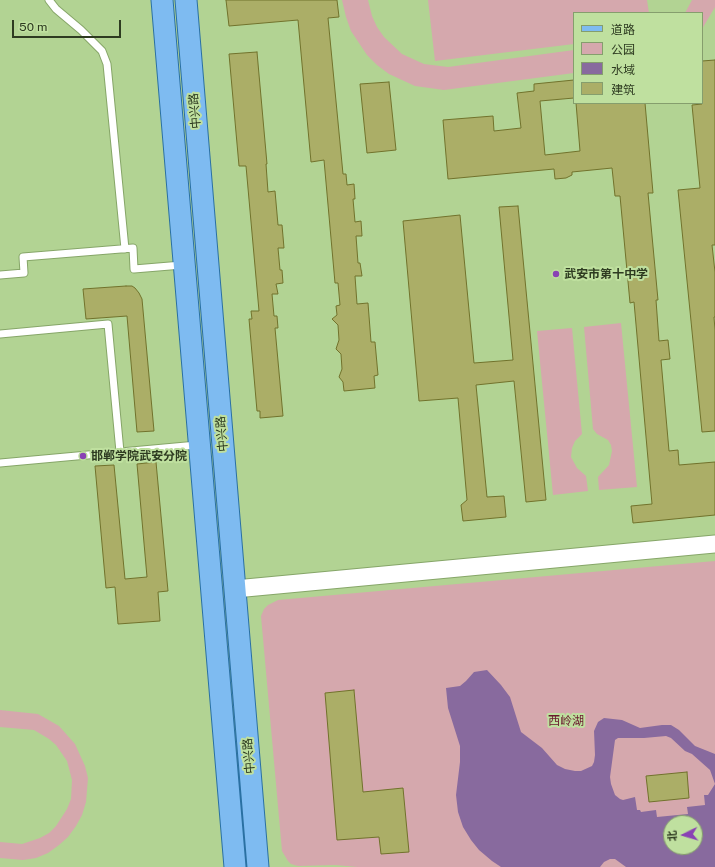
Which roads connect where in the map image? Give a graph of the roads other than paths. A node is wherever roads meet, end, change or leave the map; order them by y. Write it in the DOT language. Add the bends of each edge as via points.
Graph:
graph roads {
  1 [pos="49,0"];
  2 [pos="162,0"];
  3 [pos="186,0"];
  4 [pos="125,249"];
  5 [pos="184,265"];
  6 [pos="0,275"];
  7 [pos="0,334"];
  8 [pos="199,445"];
  9 [pos="120,452"];
  10 [pos="0,463"];
  11 [pos="715,544"];
  12 [pos="235,589"];
  13 [pos="235,867"];
  14 [pos="258,867"];
  1 -- 4 [label="lane" via="102,51 107,64"];
  2 -- 5 [label="main road, 中兴路"];
  3 -- 12 [label="main road, 中兴路"];
  4 -- 5 [label="lane" via="132,248 134,269"];
  4 -- 6 [label="lane" via="23,257 24,273"];
  5 -- 8 [label="main road, 中兴路"];
  7 -- 9 [label="lane" via="108,324"];
  8 -- 9 [label="lane"];
  8 -- 13 [label="main road, 中兴路"];
  9 -- 10 [label="lane"];
  11 -- 12 [label="street"];
  12 -- 14 [label="main road, 中兴路"];
}
